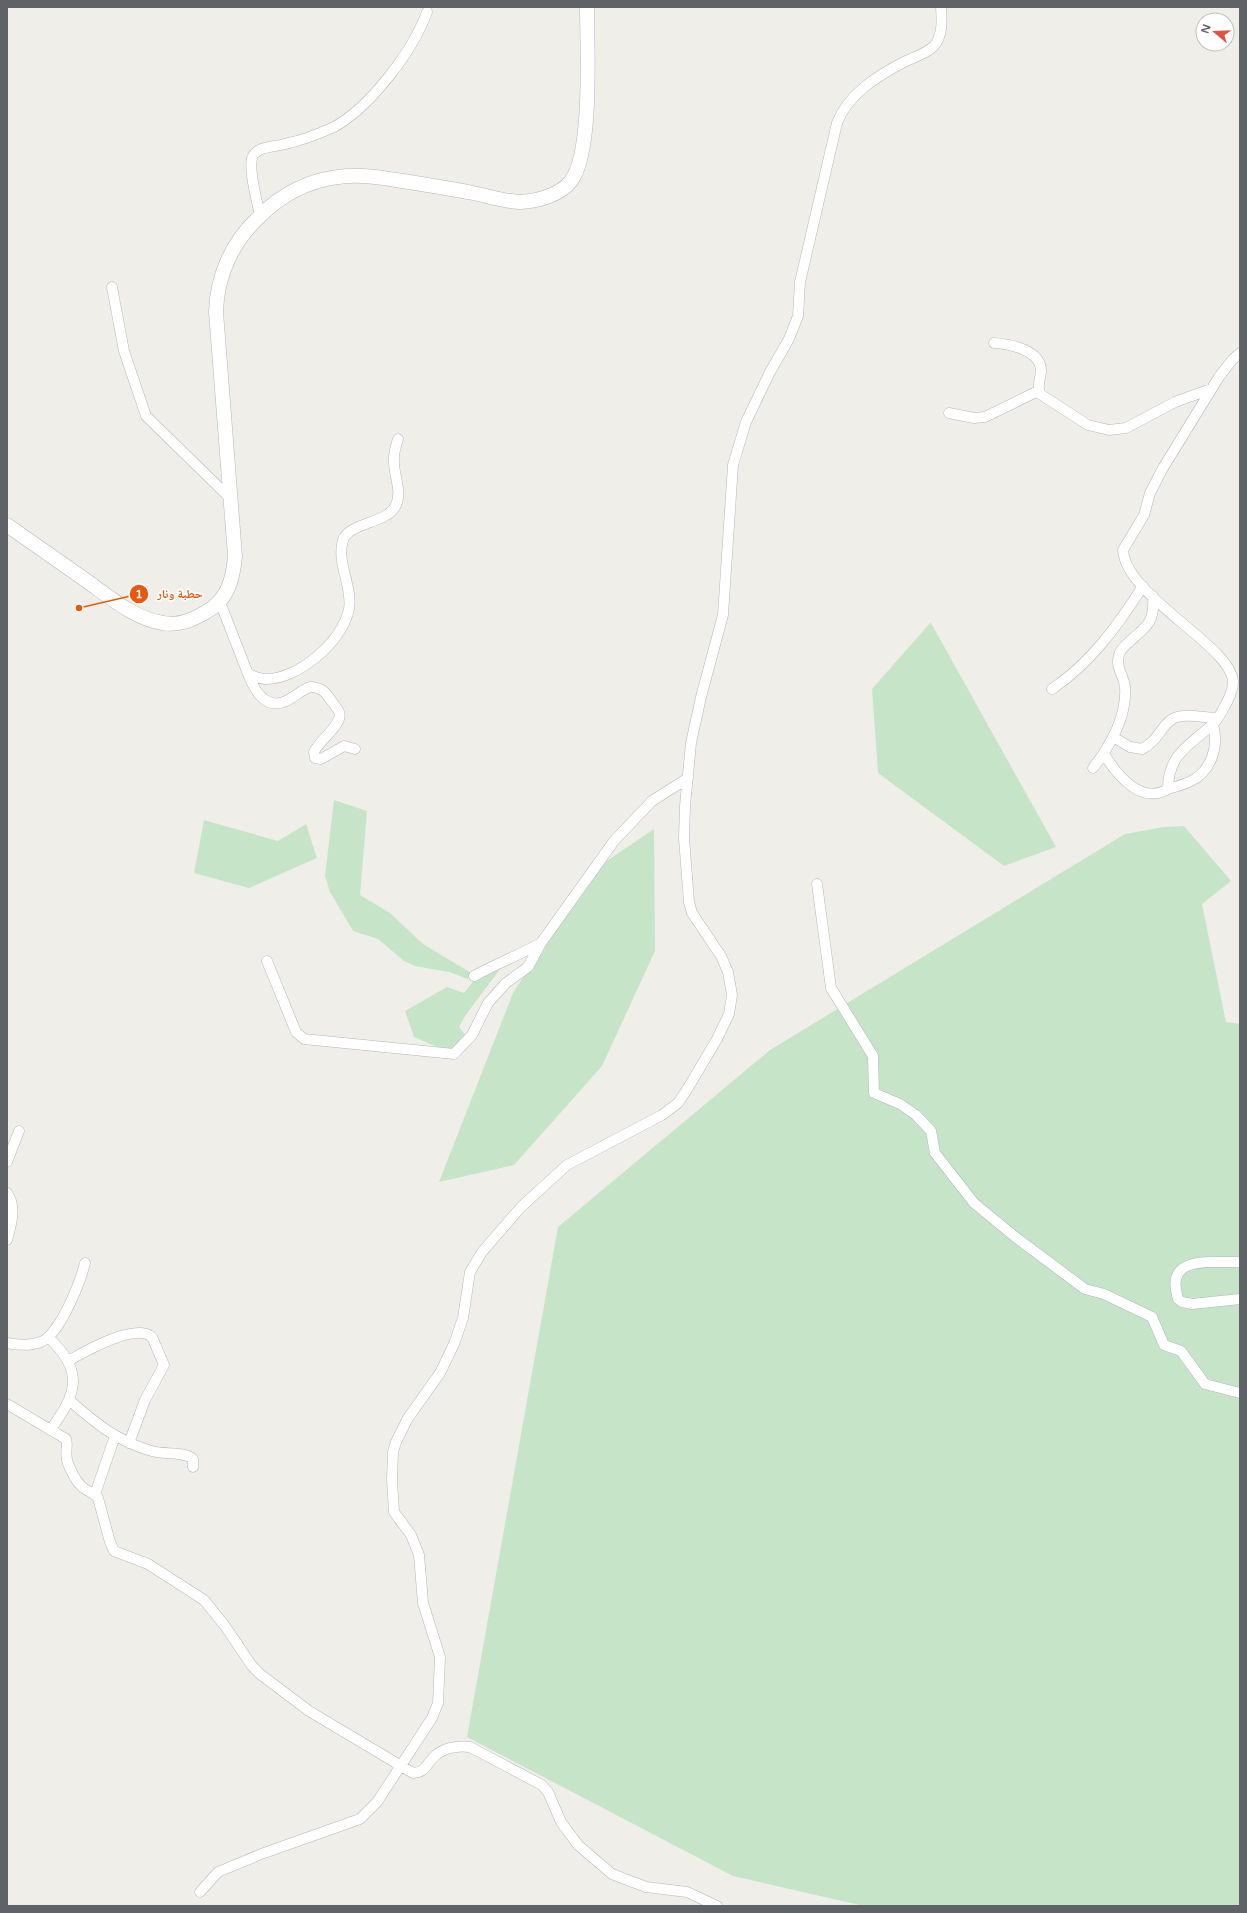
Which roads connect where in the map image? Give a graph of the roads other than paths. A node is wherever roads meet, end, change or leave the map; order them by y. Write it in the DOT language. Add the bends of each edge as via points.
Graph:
graph roads {
  1 [pos="587,7"];
  2 [pos="941,7"];
  3 [pos="427,12"];
  4 [pos="260,216"];
  5 [pos="112,287"];
  6 [pos="994,343"];
  7 [pos="1240,353"];
  8 [pos="1211,389"];
  9 [pos="1038,391"];
  10 [pos="949,413"];
  11 [pos="398,439"];
  12 [pos="229,497"];
  13 [pos="7,525"];
  14 [pos="1143,586"];
  15 [pos="1153,596"];
  16 [pos="220,602"];
  17 [pos="248,674"];
  18 [pos="1052,688"];
  19 [pos="1215,721"];
  20 [pos="1114,737"];
  21 [pos="355,749"];
  22 [pos="1104,754"];
  23 [pos="1093,768"];
  24 [pos="688,778"];
  25 [pos="1168,788"];
  26 [pos="817,884"];
  27 [pos="541,943"];
  28 [pos="267,961"];
  29 [pos="474,976"];
  30 [pos="19,1131"];
  31 [pos="7,1162"];
  32 [pos="7,1193"];
  33 [pos="7,1240"];
  34 [pos="1240,1262"];
  35 [pos="85,1263"];
  36 [pos="1240,1299"];
  37 [pos="48,1337"];
  38 [pos="7,1343"];
  39 [pos="68,1361"];
  40 [pos="1240,1393"];
  41 [pos="69,1400"];
  42 [pos="7,1404"];
  43 [pos="50,1430"];
  44 [pos="116,1436"];
  45 [pos="129,1443"];
  46 [pos="193,1467"];
  47 [pos="95,1494"];
  48 [pos="401,1766"];
  49 [pos="200,1892"];
  50 [pos="717,1906"];
  1 -- 4 [label="main road" via="586,135 579,165 571,181 555,194 538,200 520,202 440,186 364,176 338,177 295,190"];
  2 -- 24 [label="street" via="941,28 934,46 870,83 845,106 837,123 800,282 798,316 789,339 746,422 733,465 723,615 696,718"];
  3 -- 4 [label="street" via="405,56 367,100 350,115 333,127 316,134 255,153 251,167"];
  4 -- 12 [label="main road" via="234,247 223,271 216,298"];
  5 -- 12 [label="street" via="124,352 146,416"];
  6 -- 9 [label="street" via="1018,348 1036,356 1040,367"];
  7 -- 8 [label="street"];
  8 -- 9 [label="street" via="1175,402 1126,428 1109,430 1088,425"];
  8 -- 14 [label="street" via="1159,475 1150,493 1144,515 1123,550 1128,566"];
  9 -- 10 [label="street" via="985,417 974,418"];
  11 -- 17 [label="street" via="393,461 398,488 396,505 388,514 350,532 343,539 343,564 350,598 345,622 336,636 312,660 283,676 264,679"];
  12 -- 16 [label="main road" via="235,556 234,571 230,585"];
  13 -- 16 [label="main road" via="104,592 151,620 175,624 186,622"];
  14 -- 15 [label="street"];
  14 -- 18 [label="street" via="1124,617 1088,660"];
  15 -- 19 [label="street" via="1178,622 1214,651 1229,669 1233,682 1232,690"];
  15 -- 20 [label="street" via="1154,611 1148,624 1119,654 1118,666 1125,695"];
  16 -- 17 [label="street"];
  17 -- 21 [label="street" via="256,693 269,702 286,702 310,687 325,691 340,717 338,724 318,743 314,752 315,758 321,759 344,746"];
  19 -- 20 [label="street" via="1186,716 1176,718 1167,724 1156,740 1142,749 1130,747"];
  19 -- 25 [label="street" via="1177,756 1170,771"];
  19 -- 25 [label="street" via="1215,752 1209,763 1197,778"];
  20 -- 22 [label="street"];
  22 -- 23 [label="street"];
  22 -- 25 [label="street" via="1121,777 1138,790 1156,794"];
  24 -- 27 [label="street" via="652,801 614,841"];
  24 -- 48 [label="street" via="684,838 689,902 692,913 721,956 728,972 732,995 729,1014 717,1039 678,1103 662,1116 567,1165 521,1207 482,1252 470,1272 463,1318 454,1344 440,1373 408,1418 393,1452 394,1512 411,1535 419,1555 423,1603 440,1657 438,1702 432,1718"];
  26 -- 40 [label="street" via="830,988 873,1056 874,1093 900,1104 916,1115 931,1131 935,1152 974,1203 1014,1236 1085,1289 1104,1294 1152,1318 1164,1345 1181,1351 1205,1384"];
  27 -- 28 [label="street" via="528,967 506,983 488,1003 472,1035 454,1054 304,1039 296,1032"];
  27 -- 29 [label="street"];
  30 -- 31 [label="street"];
  32 -- 33 [label="street" via="11,1199 12,1214"];
  34 -- 36 [label="street" via="1188,1264 1179,1271 1174,1282 1178,1299 1182,1302 1192,1304"];
  35 -- 37 [label="street" via="73,1297"];
  37 -- 38 [label="street" via="32,1344"];
  37 -- 39 [label="street"];
  39 -- 41 [label="street" via="73,1383 73,1394"];
  39 -- 45 [label="street" via="104,1342 126,1335 145,1334 155,1340 164,1365 145,1400"];
  41 -- 43 [label="street"];
  41 -- 44 [label="street" via="96,1424"];
  42 -- 43 [label="street"];
  43 -- 47 [label="street" via="66,1439 65,1456 68,1465 84,1488"];
  44 -- 45 [label="street"];
  44 -- 47 [label="street"];
  45 -- 46 [label="street" via="162,1454 187,1455 193,1459"];
  47 -- 48 [label="street" via="114,1551 148,1564 204,1600 260,1674 309,1711"];
  48 -- 49 [label="street" via="378,1802 360,1819 218,1872"];
  48 -- 50 [label="street" via="413,1773 421,1772 444,1750 470,1747 542,1785 548,1792 561,1822 578,1845 612,1874 646,1887 687,1892"];
}
